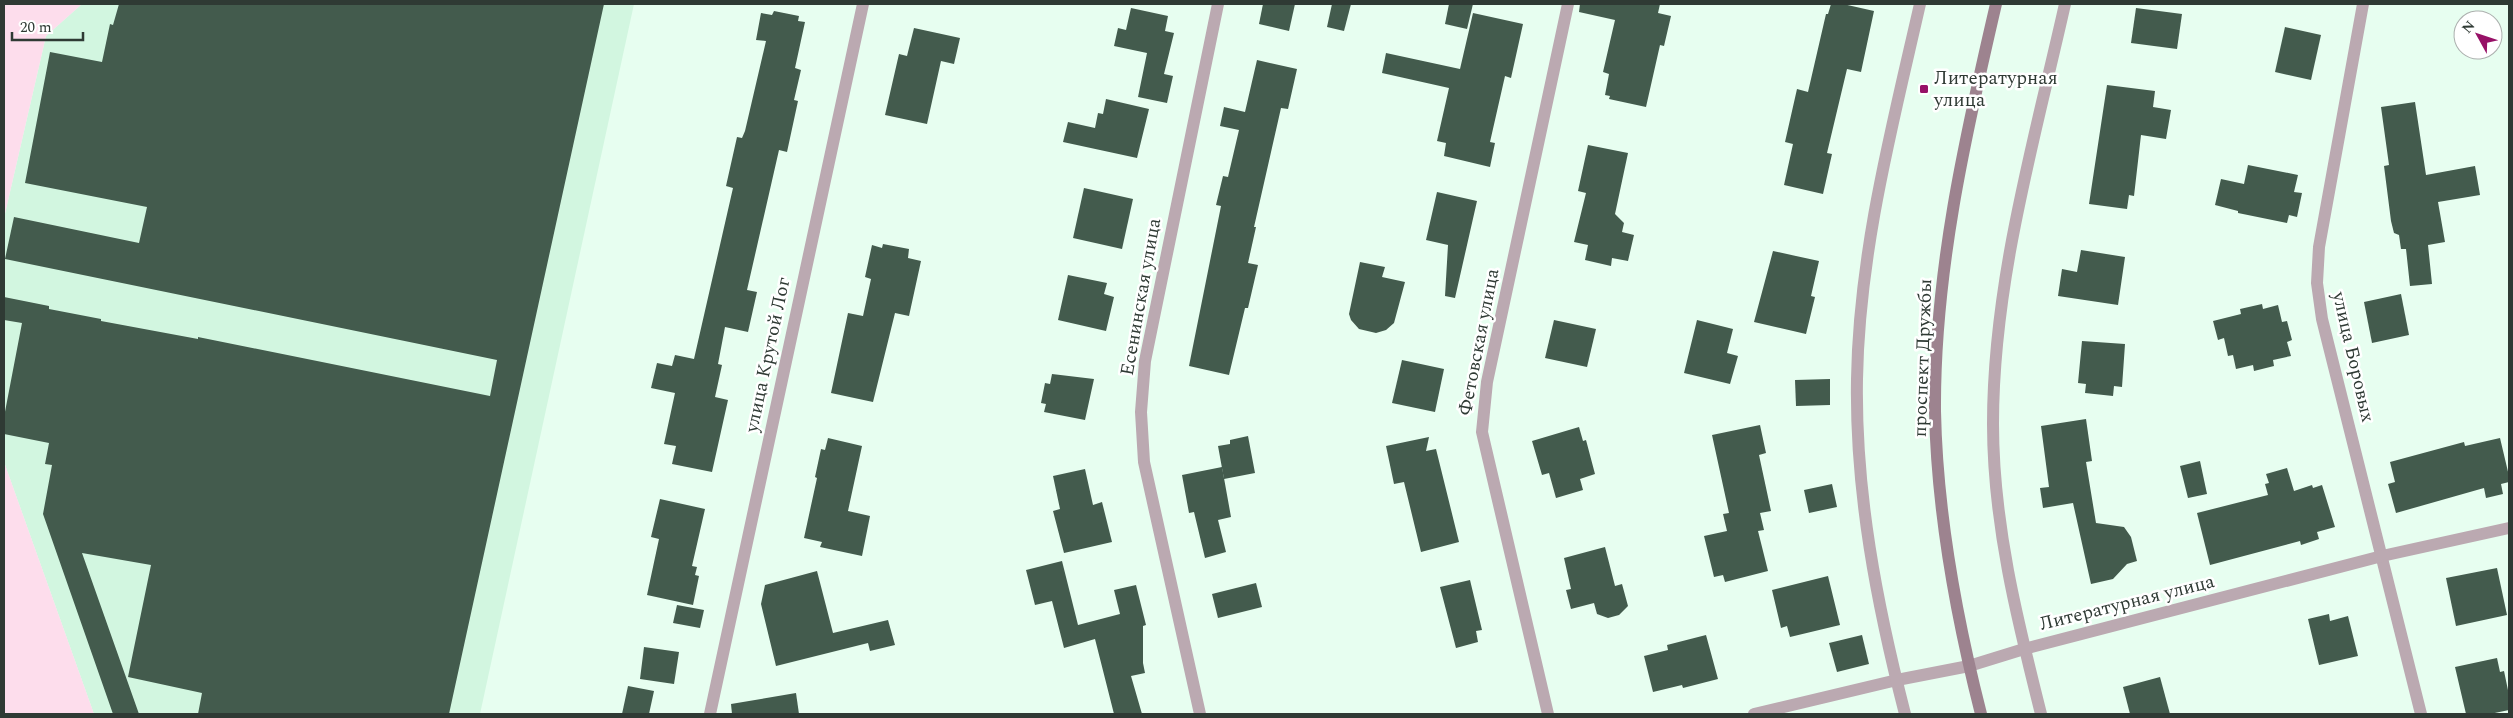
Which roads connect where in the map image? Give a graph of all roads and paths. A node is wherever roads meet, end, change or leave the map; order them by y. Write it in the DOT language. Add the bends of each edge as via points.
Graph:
graph roads {
  1 [pos="862,4"];
  2 [pos="1218,4"];
  3 [pos="1568,4"];
  4 [pos="1920,4"];
  5 [pos="1996,4"];
  6 [pos="2065,4"];
  7 [pos="2363,4"];
  8 [pos="2509,528"];
  9 [pos="2382,556"];
  10 [pos="2024,648"];
  11 [pos="1969,666"];
  12 [pos="1897,680"];
  13 [pos="710,714"];
  14 [pos="1200,714"];
  15 [pos="1548,714"];
  16 [pos="1754,714"];
  17 [pos="1905,714"];
  18 [pos="1981,714"];
  19 [pos="2041,714"];
  20 [pos="2421,714"];
  1 -- 13 [label="street, улица Крутой Лог"];
  2 -- 14 [label="street, Есенинская улица" via="1145,361 1141,412 1144,462"];
  3 -- 15 [label="street, Фетовская улица" via="1488,382 1482,432"];
  4 -- 12 [label="street" via="1881,174 1864,290 1857,378 1860,478 1875,579"];
  5 -- 11 [label="main road, проспект Дружбы" via="1969,120 1950,232 1940,314 1936,392 1942,506 1951,578"];
  6 -- 10 [label="street" via="2004,283 1993,423 2004,548"];
  7 -- 9 [label="street, улица Боровых" via="2319,247 2317,282 2322,319"];
  8 -- 9 [label="street, Литературная улица"];
  9 -- 10 [label="street, Литературная улица"];
  9 -- 20 [label="street, улица Боровых"];
  10 -- 11 [label="street, Литературная улица"];
  10 -- 19 [label="street"];
  11 -- 12 [label="street, Литературная улица"];
  11 -- 18 [label="main road, проспект Дружбы"];
  12 -- 16 [label="street, Литературная улица"];
  12 -- 17 [label="street"];
}
